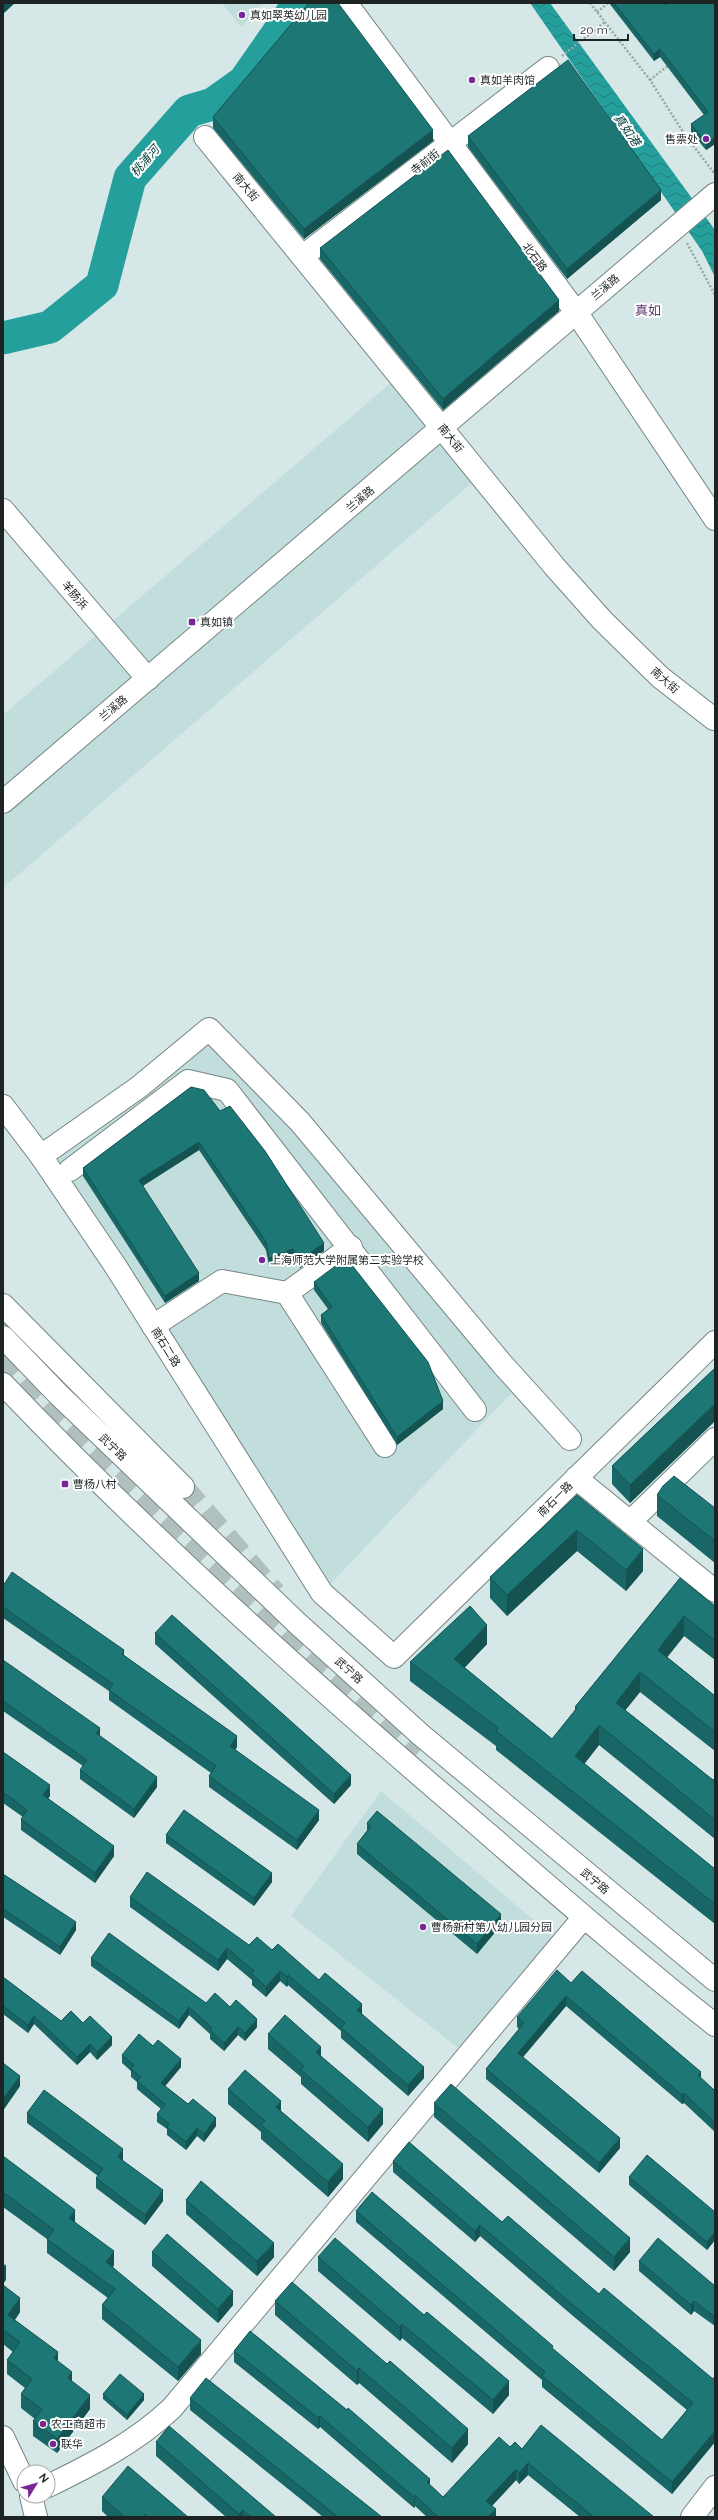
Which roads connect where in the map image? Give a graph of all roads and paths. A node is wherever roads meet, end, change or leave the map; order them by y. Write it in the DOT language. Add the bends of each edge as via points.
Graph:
graph roads {
  1 [pos="346,3"];
  2 [pos="590,3"];
  3 [pos="608,3"];
  4 [pos="597,12"];
  5 [pos="605,22"];
  6 [pos="674,61"];
  7 [pos="548,68"];
  8 [pos="650,80"];
  9 [pos="205,137"];
  10 [pos="450,143"];
  11 [pos="715,174"];
  12 [pos="715,194"];
  13 [pos="676,227"];
  14 [pos="303,256"];
  15 [pos="715,295"];
  16 [pos="576,312"];
  17 [pos="443,428"];
  18 [pos="3,510"];
  19 [pos="715,518"];
  20 [pos="148,679"];
  21 [pos="715,718"];
  22 [pos="3,802"];
  23 [pos="3,1106"];
  24 [pos="41,1156"];
  25 [pos="70,1170"];
  26 [pos="351,1247"];
  27 [pos="286,1293"];
  28 [pos="3,1305"];
  29 [pos="153,1326"];
  30 [pos="3,1337"];
  31 [pos="715,1342"];
  32 [pos="3,1384"];
  33 [pos="476,1410"];
  34 [pos="570,1439"];
  35 [pos="715,1439"];
  36 [pos="385,1446"];
  37 [pos="576,1478"];
  38 [pos="183,1487"];
  39 [pos="630,1522"];
  40 [pos="715,1591"];
  41 [pos="394,1657"];
  42 [pos="584,1917"];
  43 [pos="715,1980"];
  44 [pos="715,2025"];
  45 [pos="3,2438"];
  46 [pos="16,2465"];
  47 [pos="56,2482"];
  48 [pos="715,2487"];
  49 [pos="33,2504"];
  50 [pos="36,2517"];
  51 [pos="692,2517"];
  1 -- 10 [label="main road, 北石路"];
  2 -- 4 [label="path"];
  3 -- 4 [label="path"];
  4 -- 5 [label="path"];
  5 -- 7 [label="path"];
  5 -- 8 [label="path"];
  6 -- 8 [label="path"];
  7 -- 10 [label="main road, 寺前街"];
  8 -- 11 [label="path" via="685,136"];
  9 -- 14 [label="main road, 南大街"];
  10 -- 14 [label="main road, 寺前街"];
  10 -- 16 [label="main road, 北石路"];
  12 -- 13 [label="main road, 兰溪路"];
  13 -- 15 [label="path" via="693,250"];
  13 -- 16 [label="main road, 兰溪路"];
  14 -- 17 [label="main road, 南大街"];
  16 -- 17 [label="main road, 兰溪路"];
  16 -- 19 [label="main road, 北石路"];
  17 -- 20 [label="main road, 兰溪路"];
  17 -- 21 [label="main road, 南大街" via="554,566 602,620 660,677"];
  18 -- 20 [label="main road, 羊肠浜"];
  20 -- 22 [label="main road, 兰溪路"];
  23 -- 24 [label="main road, 南石二路"];
  24 -- 29 [label="main road, 南石二路"];
  24 -- 34 [label="main road" via="139,1087 209,1029 300,1122 503,1365"];
  25 -- 26 [label="main road" via="188,1081 227,1090"];
  26 -- 27 [label="main road"];
  26 -- 33 [label="main road"];
  27 -- 29 [label="main road" via="222,1282"];
  27 -- 36 [label="main road"];
  28 -- 38 [label="main road"];
  29 -- 41 [label="main road, 南石二路" via="322,1593"];
  30 -- 43 [label="main road, 武宁路" via="59,1396 297,1623 422,1735"];
  31 -- 37 [label="main road, 南石一路"];
  32 -- 42 [label="main road" via="82,1467 276,1648"];
  35 -- 39 [label="main road"];
  37 -- 39 [label="main road"];
  37 -- 41 [label="main road, 南石一路"];
  39 -- 40 [label="main road"];
  42 -- 44 [label="main road"];
  42 -- 47 [label="main road" via="172,2408 137,2439 120,2450"];
  45 -- 46 [label="main road"];
  48 -- 51 [label="main road"];
  49 -- 50 [label="main road"];
}
